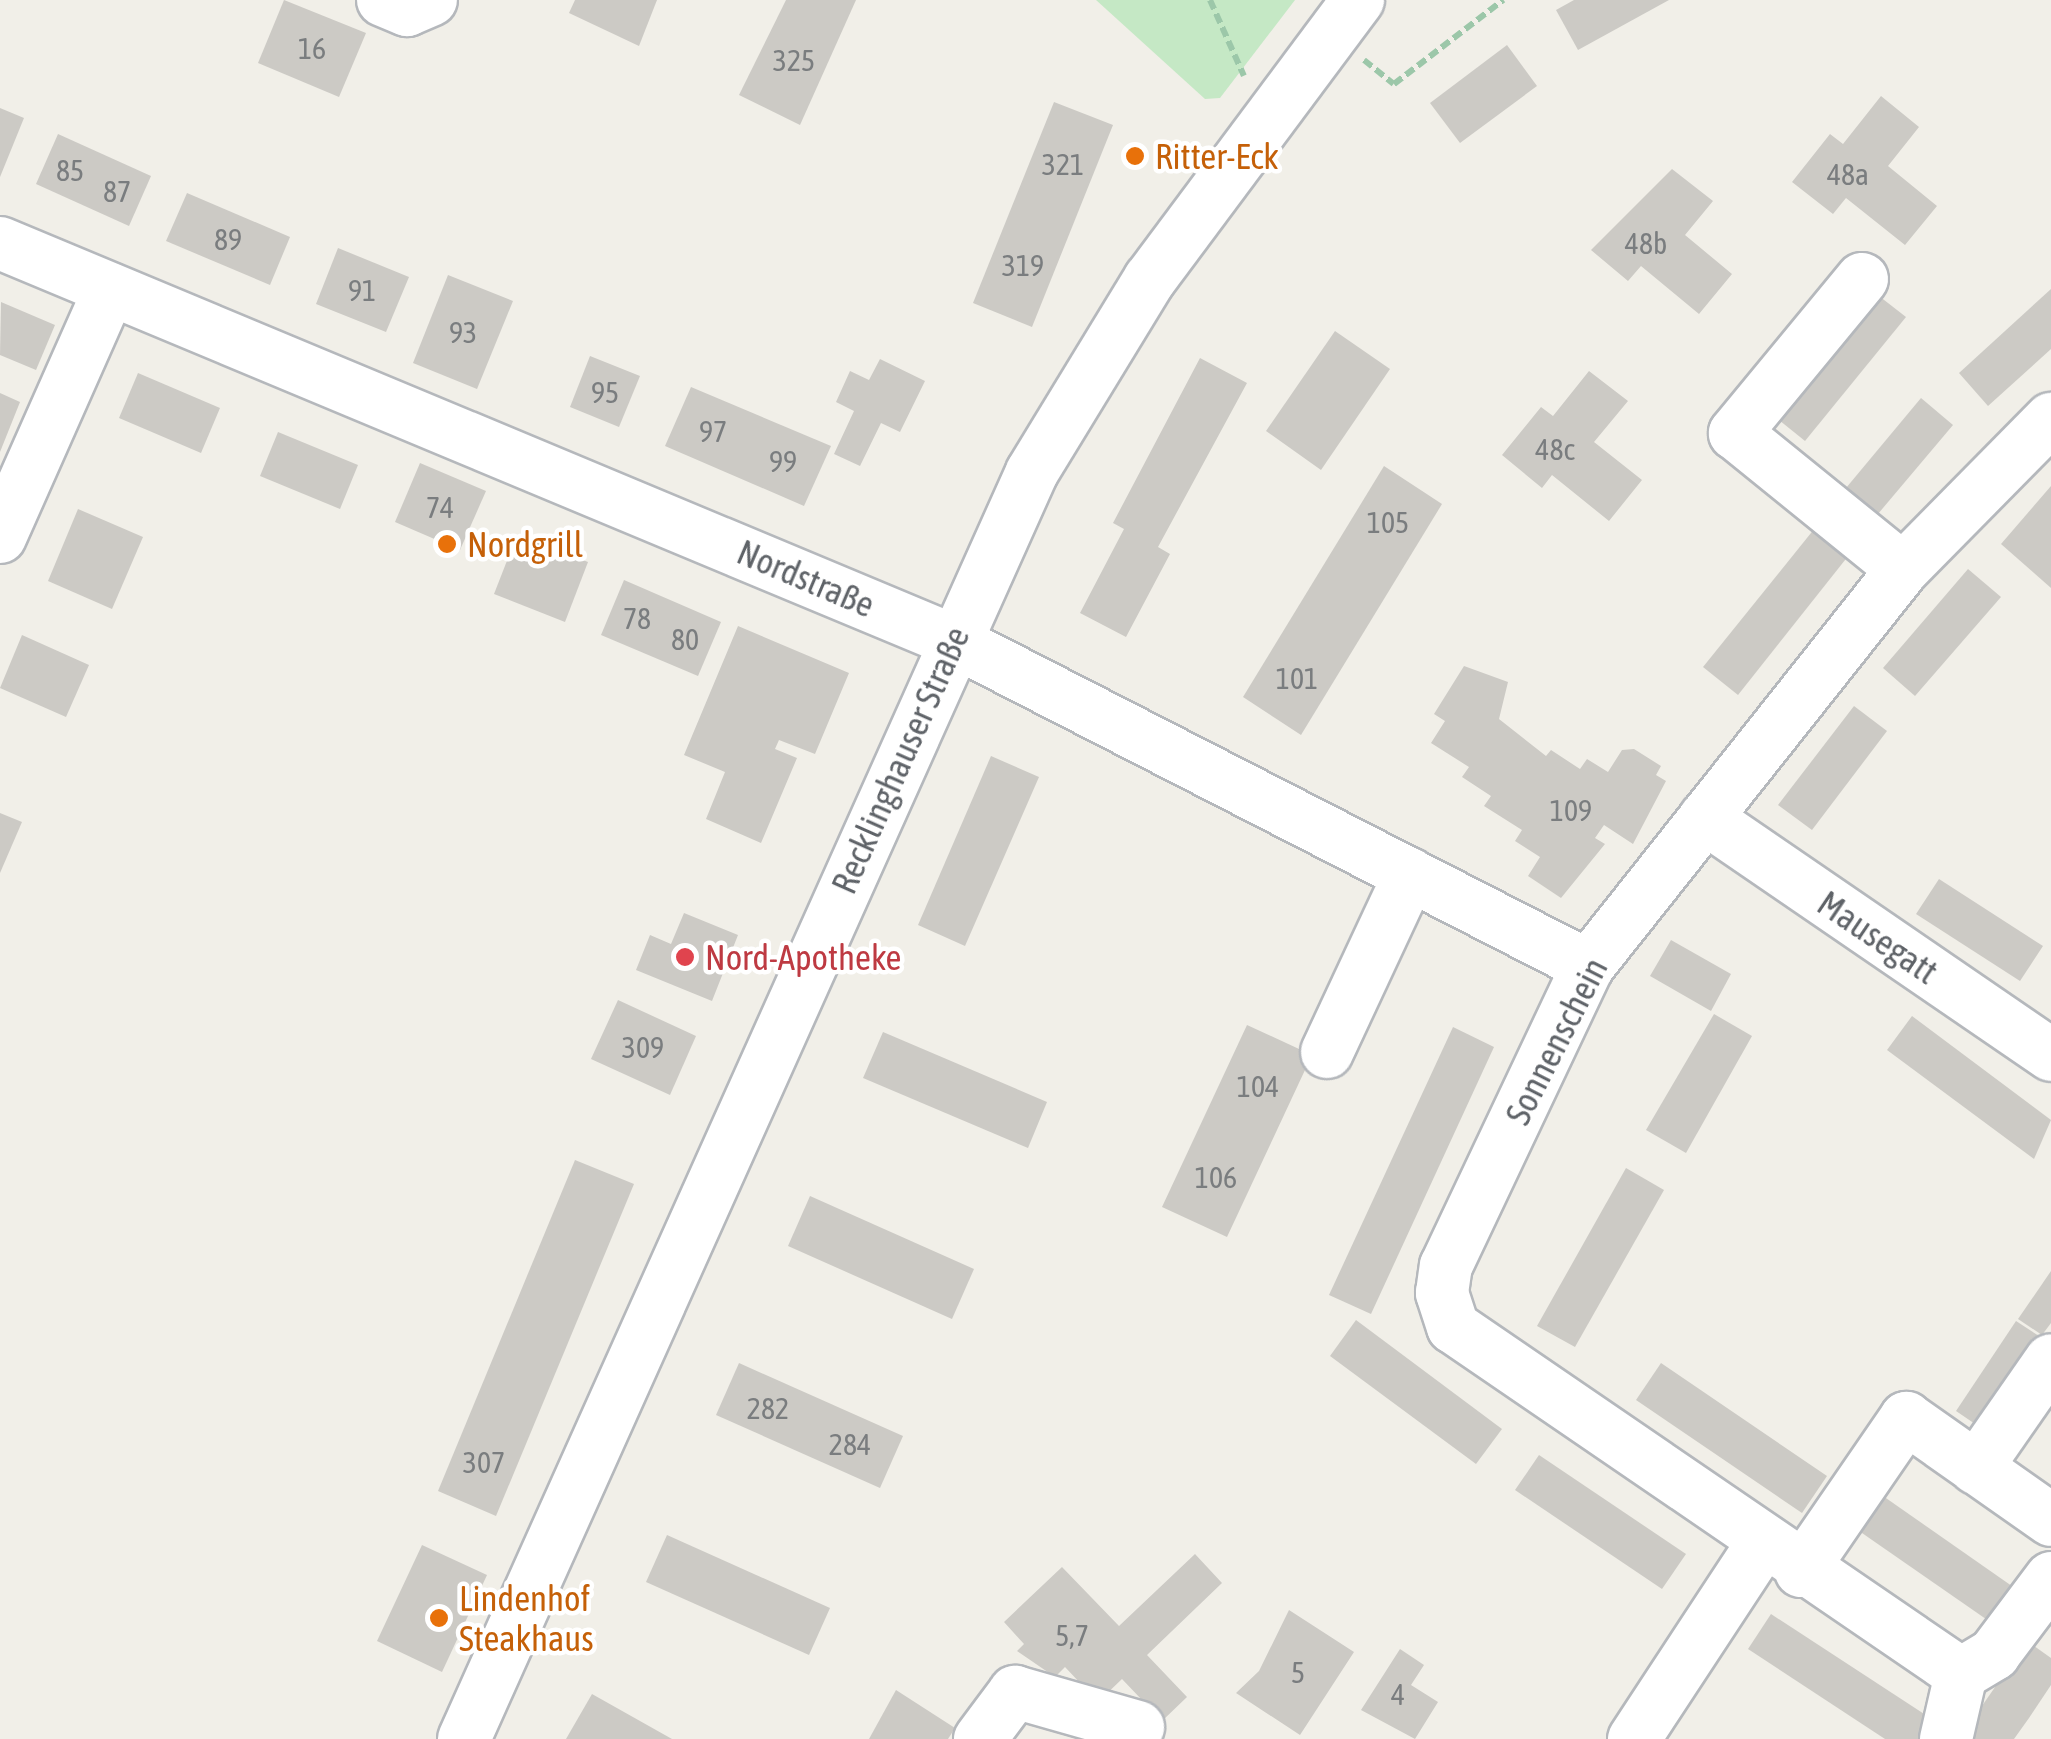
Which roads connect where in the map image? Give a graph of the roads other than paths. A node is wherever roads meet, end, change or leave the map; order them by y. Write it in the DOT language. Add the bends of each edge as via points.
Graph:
graph roads {
  1 [pos="383,0"];
  2 [pos="431,0"];
  3 [pos="1345,18"];
  4 [pos="0,243"];
  5 [pos="1862,279"];
  6 [pos="110,289"];
  7 [pos="2051,419"];
  8 [pos="0,537"];
  9 [pos="1904,569"];
  10 [pos="952,640"];
  11 [pos="1706,818"];
  12 [pos="1410,874"];
  13 [pos="1588,966"];
  14 [pos="1326,1052"];
  15 [pos="2051,1055"];
  16 [pos="2051,1360"];
  17 [pos="1976,1468"];
  18 [pos="2051,1520"];
  19 [pos="1781,1559"];
  20 [pos="2051,1578"];
  21 [pos="1961,1674"];
  22 [pos="1138,1728"];
  23 [pos="464,1739"];
  24 [pos="980,1739"];
  25 [pos="1634,1739"];
  26 [pos="1946,1739"];
  1 -- 2 [label="street" via="407,10"];
  3 -- 10 [label="street, Recklinghauser Straße" via="1084,379"];
  4 -- 6 [label="street, Nordstraße"];
  5 -- 9 [label="street" via="1735,433"];
  6 -- 8 [label="street"];
  6 -- 10 [label="street, Nordstraße"];
  7 -- 9 [label="street, Sonnenschein"];
  9 -- 11 [label="street, Sonnenschein"];
  10 -- 12 [label="street, Nordstraße"];
  10 -- 23 [label="street, Recklinghauser Straße" via="600,1450"];
  11 -- 13 [label="street, Sonnenschein"];
  11 -- 15 [label="street, Mausegatt"];
  12 -- 13 [label="street, Nordstraße"];
  12 -- 14 [label="street"];
  13 -- 19 [label="street, Sonnenschein" via="1446,1266 1442,1293 1453,1328"];
  16 -- 17 [label="street"];
  17 -- 18 [label="street"];
  17 -- 19 [label="street" via="1906,1418"];
  19 -- 21 [label="street, Sonnenschein"];
  19 -- 25 [label="street"];
  20 -- 21 [label="street" via="1994,1654"];
  21 -- 26 [label="street"];
  22 -- 24 [label="street" via="1014,1692"];
}
